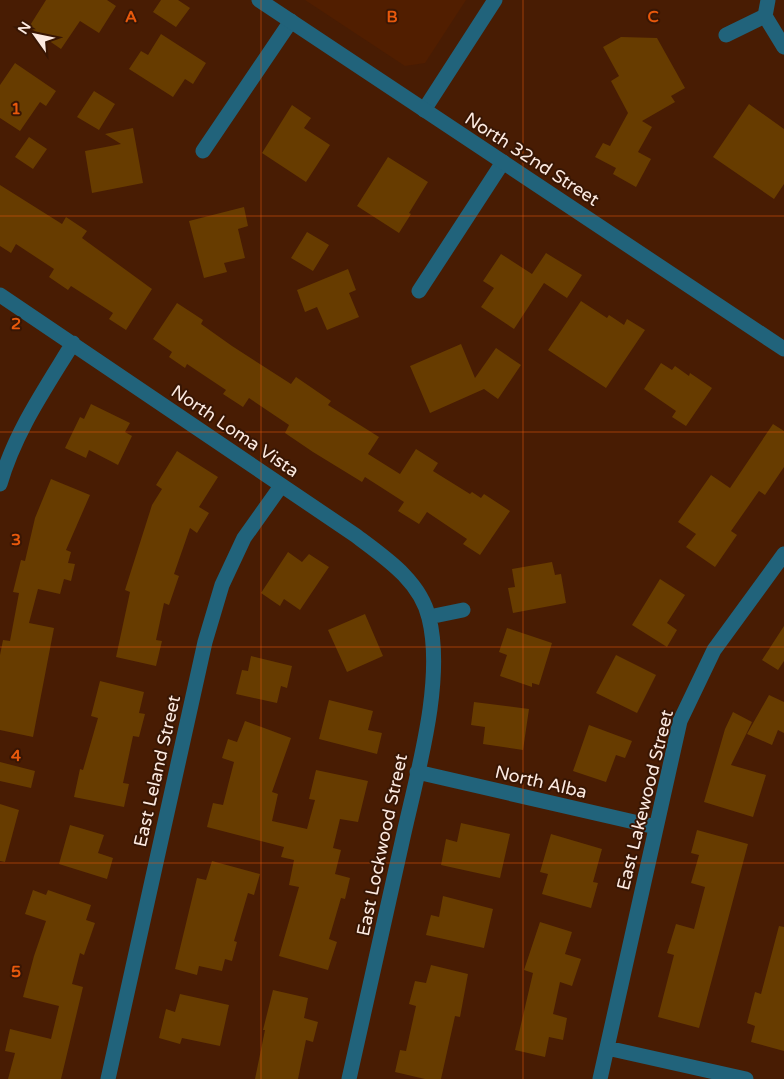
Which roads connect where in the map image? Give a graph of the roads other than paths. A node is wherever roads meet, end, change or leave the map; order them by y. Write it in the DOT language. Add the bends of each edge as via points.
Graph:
graph roads {
  1 [pos="259,0"];
  2 [pos="495,0"];
  3 [pos="768,0"];
  4 [pos="765,16"];
  5 [pos="291,21"];
  6 [pos="726,35"];
  7 [pos="784,47"];
  8 [pos="424,110"];
  9 [pos="203,151"];
  10 [pos="503,162"];
  11 [pos="420,291"];
  12 [pos="0,295"];
  13 [pos="73,343"];
  14 [pos="784,349"];
  15 [pos="0,484"];
  16 [pos="281,486"];
  17 [pos="784,554"];
  18 [pos="463,610"];
  19 [pos="429,617"];
  20 [pos="417,772"];
  21 [pos="656,827"];
  22 [pos="607,1048"];
  23 [pos="108,1079"];
  24 [pos="349,1079"];
  25 [pos="600,1079"];
  26 [pos="746,1079"];
  1 -- 5 [label="street, North 32nd Street"];
  2 -- 8 [label="street"];
  3 -- 4 [label="street"];
  4 -- 6 [label="street"];
  4 -- 7 [label="street"];
  5 -- 8 [label="street, North 32nd Street"];
  5 -- 9 [label="street"];
  8 -- 10 [label="street, North 32nd Street"];
  10 -- 11 [label="street"];
  10 -- 14 [label="street, North 32nd Street"];
  12 -- 13 [label="street, North Loma Vista"];
  13 -- 15 [label="street" via="28,416 7,460"];
  13 -- 16 [label="street, North Loma Vista"];
  16 -- 19 [label="street, North Loma Vista" via="355,534 394,565 417,590"];
  16 -- 23 [label="street, East Leland Street" via="244,538 222,585 208,633"];
  17 -- 21 [label="street, East Lakewood Street" via="714,650 680,721"];
  18 -- 19 [label="street"];
  19 -- 20 [label="street, East Lockwood Street" via="434,651 430,703"];
  20 -- 21 [label="street, North Alba"];
  20 -- 24 [label="street, East Lockwood Street"];
  21 -- 22 [label="street, East Lakewood Street"];
  22 -- 25 [label="street, East Lakewood Street"];
  22 -- 26 [label="street"];
}
